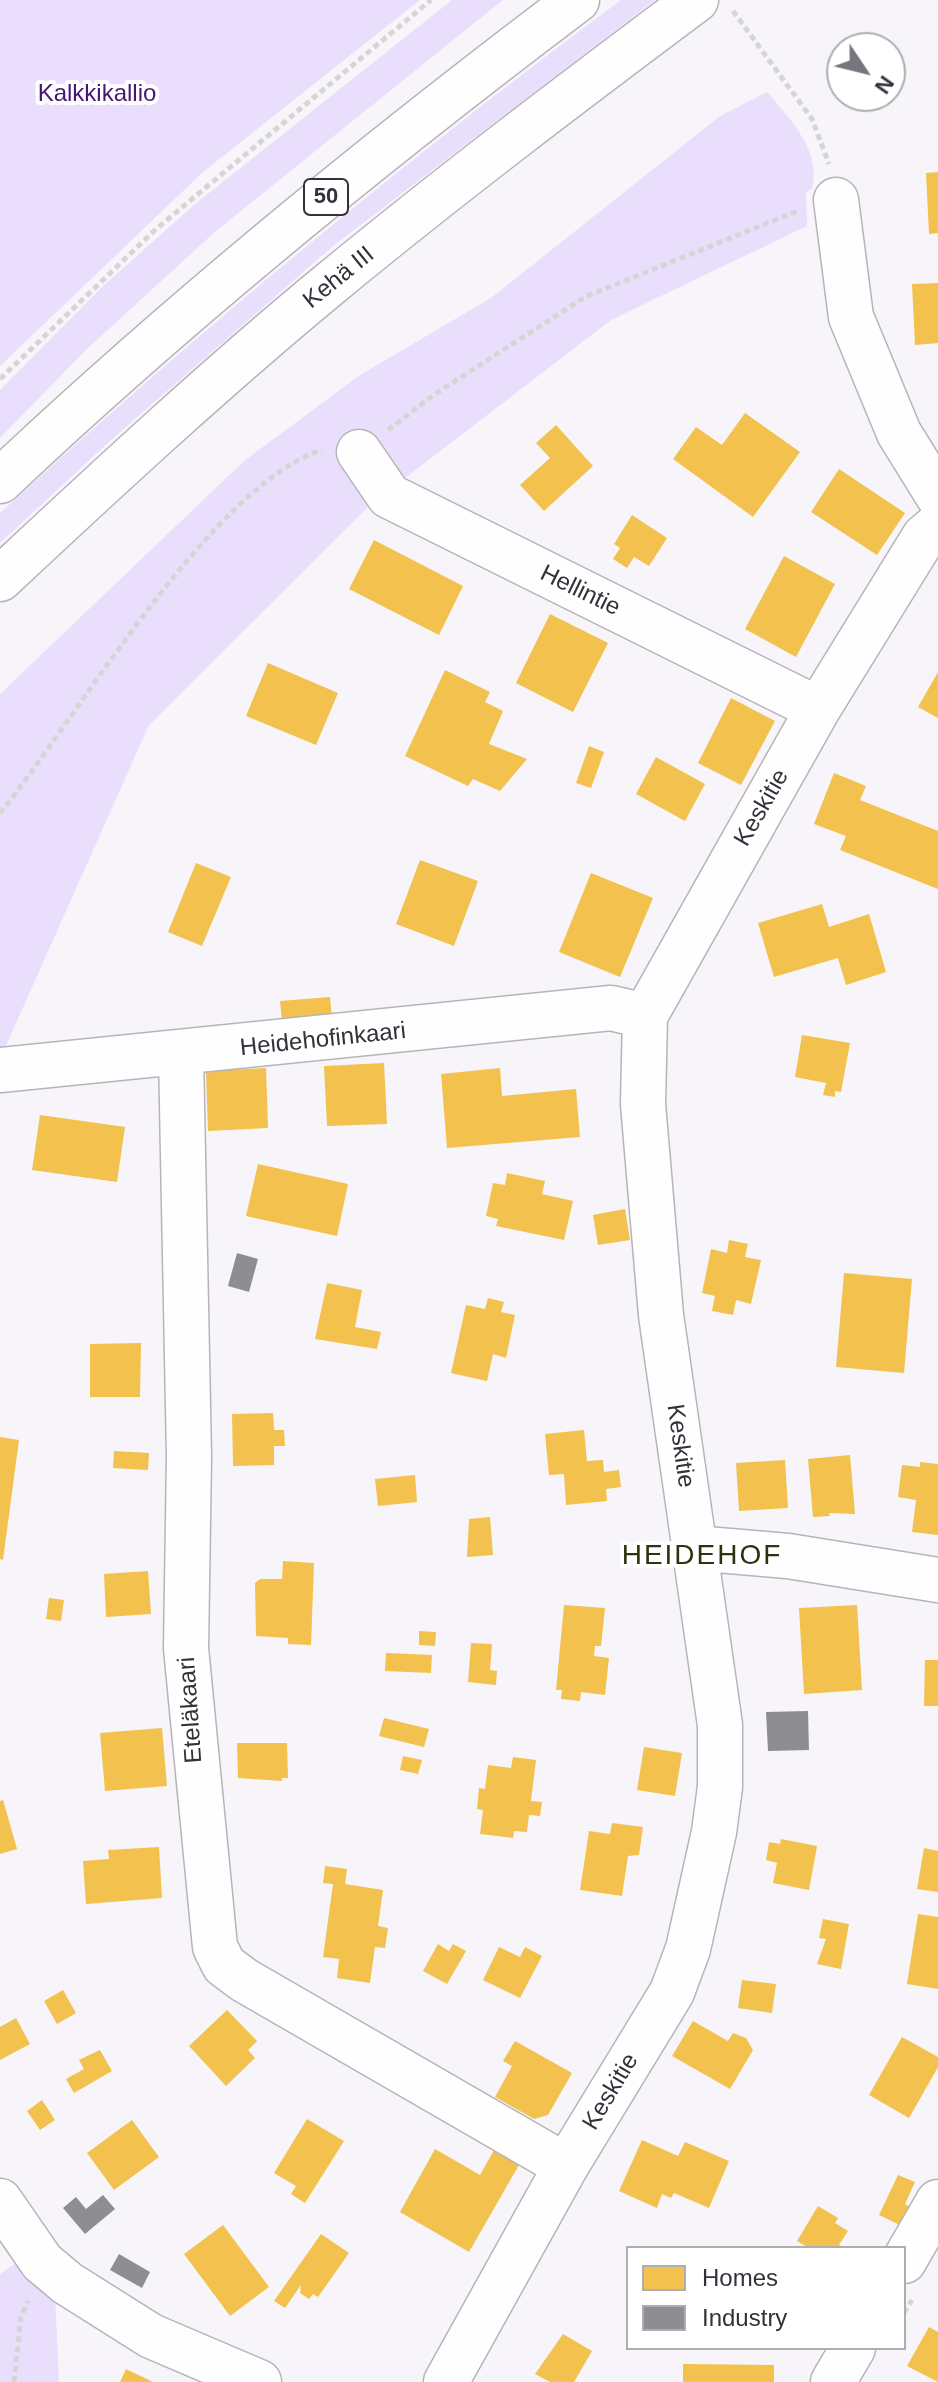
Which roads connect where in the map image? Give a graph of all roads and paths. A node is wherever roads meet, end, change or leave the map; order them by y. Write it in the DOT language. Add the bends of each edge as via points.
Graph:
graph roads {
  1 [pos="431,0"];
  2 [pos="577,0"];
  3 [pos="696,0"];
  4 [pos="726,0"];
  5 [pos="812,119"];
  6 [pos="836,200"];
  7 [pos="0,379"];
  8 [pos="359,452"];
  9 [pos="0,481"];
  10 [pos="938,496"];
  11 [pos="938,525"];
  12 [pos="0,579"];
  13 [pos="818,709"];
  14 [pos="0,813"];
  15 [pos="645,1016"];
  16 [pos="181,1054"];
  17 [pos="0,1070"];
  18 [pos="694,1548"];
  19 [pos="938,1580"];
  20 [pos="566,2166"];
  21 [pos="0,2201"];
  22 [pos="938,2202"];
  23 [pos="906,2258"];
  24 [pos="42,2262"];
  25 [pos="852,2350"];
  26 [pos="14,2382"];
  27 [pos="259,2382"];
  28 [pos="446,2382"];
  29 [pos="833,2382"];
  1 -- 7 [label="path" via="156,229"];
  2 -- 9 [label="main road, 50" via="341,183 82,403"];
  3 -- 12 [label="main road, Kehä III" via="331,283"];
  4 -- 5 [label="path"];
  6 -- 8 [label="path" via="788,213 585,297 435,394"];
  6 -- 10 [label="main road" via="851,317 899,433"];
  8 -- 13 [label="main road, Hellintie" via="389,496"];
  8 -- 14 [label="path" via="323,450 298,457 244,500 114,655"];
  11 -- 13 [label="main road, Keskitie" via="924,537"];
  13 -- 15 [label="main road, Keskitie"];
  15 -- 16 [label="main road, Heidehofinkaari" via="611,1008"];
  15 -- 18 [label="main road, Keskitie" via="643,1104 660,1300"];
  16 -- 17 [label="main road, Heidehofinkaari"];
  16 -- 20 [label="main road, Eteläkaari" via="189,1457 186,1648 215,1947 224,1965 244,1980"];
  18 -- 19 [label="main road" via="788,1556"];
  18 -- 20 [label="main road, Keskitie" via="720,1725 720,1787 700,1899 672,1992"];
  20 -- 28 [label="main road, Keskitie"];
  21 -- 24 [label="main road"];
  22 -- 23 [label="main road"];
  24 -- 26 [label="path" via="21,2317"];
  24 -- 27 [label="main road" via="151,2336"];
  25 -- 29 [label="main road"];
}
